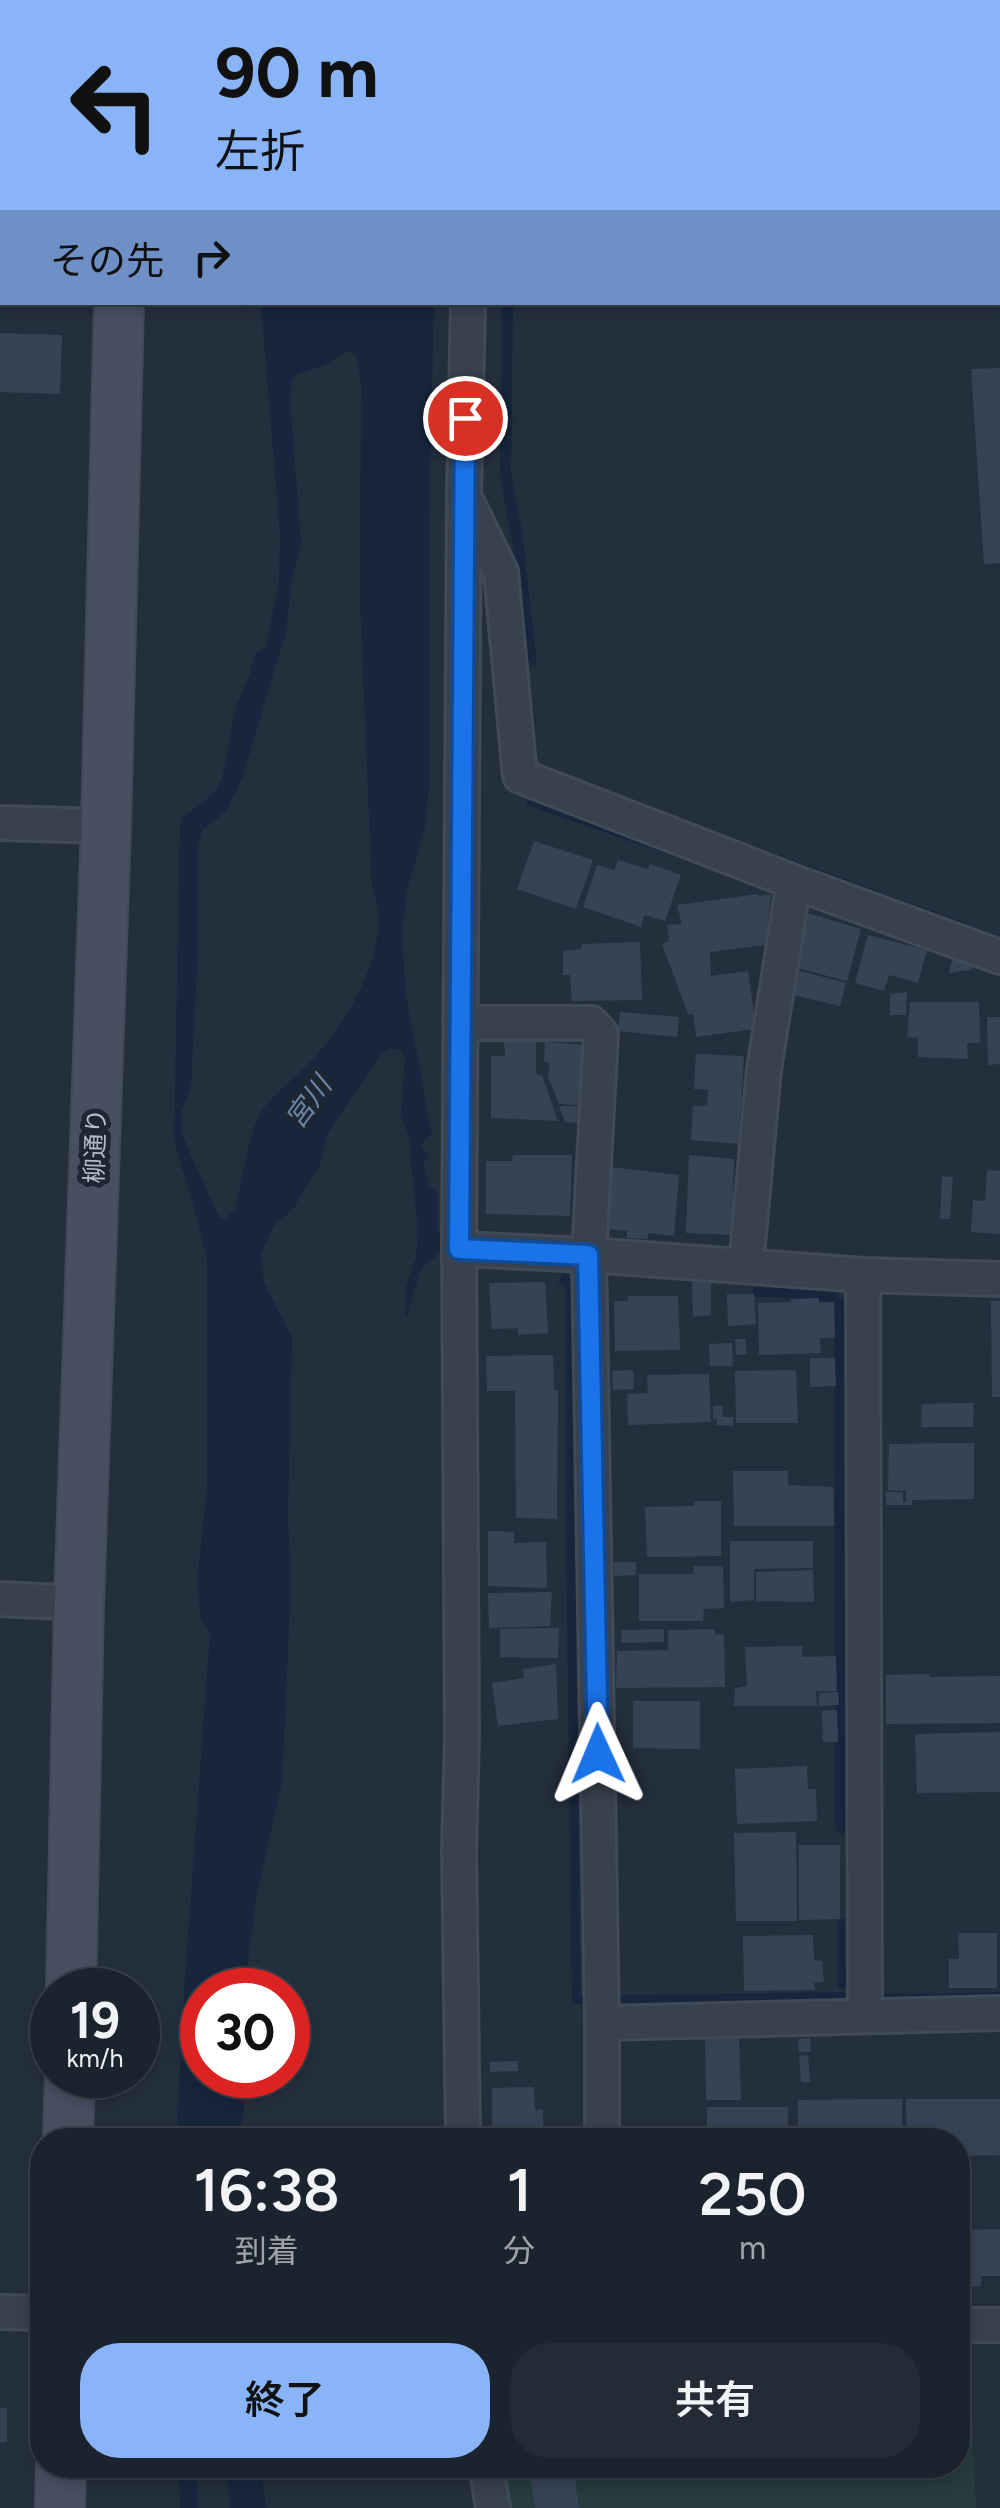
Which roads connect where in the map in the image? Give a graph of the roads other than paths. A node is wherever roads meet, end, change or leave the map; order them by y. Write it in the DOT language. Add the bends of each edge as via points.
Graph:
graph roads {
  1 [pos="119,305"];
  2 [pos="468,305"];
  3 [pos="464,496"];
  4 [pos="0,823"];
  5 [pos="106,826"];
  6 [pos="794,882"];
  7 [pos="1000,957"];
  8 [pos="460,1022"];
  9 [pos="459,1249"];
  10 [pos="588,1255"];
  11 [pos="746,1266"];
  12 [pos="863,1275"];
  13 [pos="1000,1280"];
  14 [pos="0,1599"];
  15 [pos="79,1602"];
  16 [pos="72,1968"];
  17 [pos="1000,2013"];
  18 [pos="865,2015"];
  19 [pos="602,2022"];
  20 [pos="69,2098"];
  21 [pos="68,2128"];
  22 [pos="462,2128"];
  23 [pos="602,2128"];
  24 [pos="0,2312"];
  25 [pos="30,2313"];
  26 [pos="970,2325"];
  27 [pos="1000,2325"];
  28 [pos="61,2478"];
  29 [pos="488,2478"];
  30 [pos="60,2508"];
  31 [pos="493,2508"];
  1 -- 5 [label="street, 柳通り"];
  2 -- 3 [label="street"];
  3 -- 6 [label="street" via="501,572 520,776"];
  3 -- 8 [label="street"];
  4 -- 5 [label="street"];
  5 -- 15 [label="street, 柳通り"];
  6 -- 7 [label="street"];
  6 -- 11 [label="street" via="764,1069"];
  8 -- 9 [label="street"];
  8 -- 10 [label="street" via="591,1024 601,1034"];
  9 -- 10 [label="street"];
  9 -- 22 [label="street"];
  10 -- 11 [label="street"];
  10 -- 19 [label="street"];
  11 -- 12 [label="street"];
  12 -- 13 [label="street"];
  12 -- 18 [label="street"];
  14 -- 15 [label="street"];
  15 -- 16 [label="street, 柳通り"];
  17 -- 18 [label="street"];
  18 -- 19 [label="street"];
  19 -- 23 [label="street"];
  20 -- 21 [label="street"];
  24 -- 25 [label="street"];
  26 -- 27 [label="street"];
  28 -- 30 [label="street"];
  29 -- 31 [label="street"];
}
